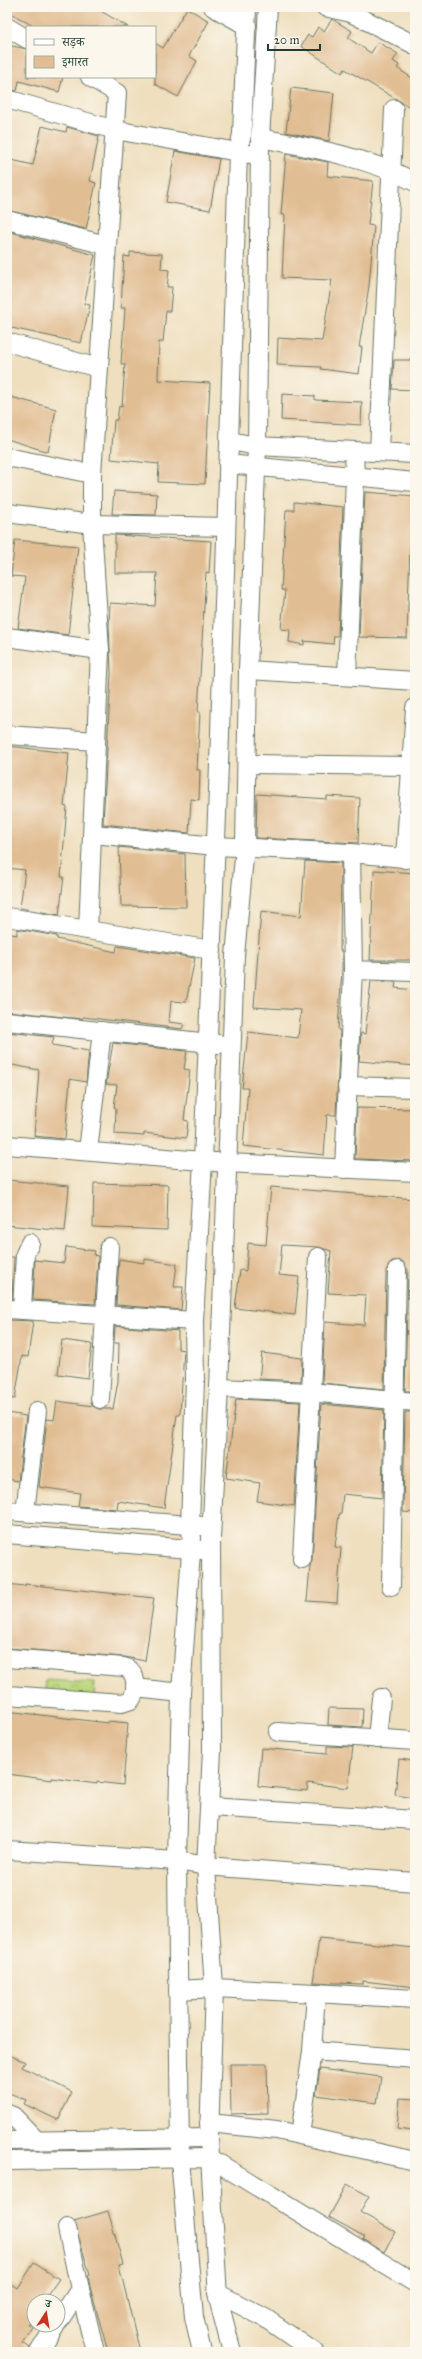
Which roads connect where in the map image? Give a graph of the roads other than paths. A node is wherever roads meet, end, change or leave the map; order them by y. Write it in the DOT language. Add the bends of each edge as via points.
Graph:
graph roads {
  1 [pos="213,7"];
  2 [pos="247,7"];
  3 [pos="268,7"];
  4 [pos="325,7"];
  5 [pos="351,10"];
  6 [pos="247,26"];
  7 [pos="7,27"];
  8 [pos="26,38"];
  9 [pos="415,45"];
  10 [pos="92,78"];
  11 [pos="7,99"];
  12 [pos="394,109"];
  13 [pos="115,130"];
  14 [pos="260,147"];
  15 [pos="238,154"];
  16 [pos="391,170"];
  17 [pos="415,182"];
  18 [pos="7,220"];
  19 [pos="106,244"];
  20 [pos="7,342"];
  21 [pos="98,368"];
  22 [pos="230,441"];
  23 [pos="257,446"];
  24 [pos="354,451"];
  25 [pos="379,452"];
  26 [pos="415,454"];
  27 [pos="7,457"];
  28 [pos="228,464"];
  29 [pos="257,468"];
  30 [pos="92,474"];
  31 [pos="355,476"];
  32 [pos="415,482"];
  33 [pos="7,513"];
  34 [pos="92,524"];
  35 [pos="226,527"];
  36 [pos="7,637"];
  37 [pos="100,650"];
  38 [pos="248,670"];
  39 [pos="346,676"];
  40 [pos="415,681"];
  41 [pos="415,708"];
  42 [pos="7,735"];
  43 [pos="96,741"];
  44 [pos="246,764"];
  45 [pos="410,766"];
  46 [pos="92,834"];
  47 [pos="216,846"];
  48 [pos="245,846"];
  49 [pos="351,853"];
  50 [pos="410,859"];
  51 [pos="7,917"];
  52 [pos="88,930"];
  53 [pos="212,950"];
  54 [pos="353,970"];
  55 [pos="415,972"];
  56 [pos="7,1021"];
  57 [pos="102,1031"];
  58 [pos="207,1043"];
  59 [pos="232,1045"];
  60 [pos="347,1086"];
  61 [pos="415,1088"];
  62 [pos="7,1145"];
  63 [pos="88,1151"];
  64 [pos="203,1161"];
  65 [pos="227,1163"];
  66 [pos="344,1169"];
  67 [pos="415,1172"];
  68 [pos="30,1244"];
  69 [pos="109,1247"];
  70 [pos="318,1257"];
  71 [pos="397,1270"];
  72 [pos="15,1309"];
  73 [pos="105,1315"];
  74 [pos="194,1321"];
  75 [pos="219,1388"];
  76 [pos="310,1392"];
  77 [pos="100,1399"];
  78 [pos="394,1400"];
  79 [pos="415,1402"];
  80 [pos="37,1411"];
  81 [pos="16,1512"];
  82 [pos="190,1525"];
  83 [pos="212,1526"];
  84 [pos="7,1534"];
  85 [pos="190,1550"];
  86 [pos="211,1551"];
  87 [pos="302,1559"];
  88 [pos="391,1586"];
  89 [pos="7,1658"];
  90 [pos="135,1688"];
  91 [pos="181,1693"];
  92 [pos="7,1696"];
  93 [pos="381,1698"];
  94 [pos="278,1732"];
  95 [pos="377,1739"];
  96 [pos="415,1742"];
  97 [pos="210,1807"];
  98 [pos="415,1820"];
  99 [pos="7,1850"];
  100 [pos="177,1861"];
  101 [pos="206,1866"];
  102 [pos="415,1882"];
  103 [pos="214,1988"];
  104 [pos="178,1990"];
  105 [pos="316,1993"];
  106 [pos="415,1999"];
  107 [pos="312,2051"];
  108 [pos="415,2059"];
  109 [pos="7,2114"];
  110 [pos="209,2130"];
  111 [pos="300,2135"];
  112 [pos="181,2137"];
  113 [pos="37,2141"];
  114 [pos="7,2142"];
  115 [pos="210,2158"];
  116 [pos="180,2159"];
  117 [pos="7,2161"];
  118 [pos="415,2162"];
  119 [pos="67,2228"];
  120 [pos="415,2282"];
  121 [pos="80,2289"];
  122 [pos="217,2293"];
  123 [pos="66,2310"];
  124 [pos="51,2333"];
  125 [pos="39,2352"];
  126 [pos="95,2352"];
  127 [pos="202,2352"];
  128 [pos="232,2352"];
  129 [pos="314,2352"];
  1 -- 6 [label="street"];
  2 -- 6 [label="street"];
  3 -- 14 [label="street"];
  4 -- 5 [label="street"];
  5 -- 9 [label="street"];
  6 -- 15 [label="street" via="242,134"];
  7 -- 8 [label="street"];
  10 -- 13 [label="street" via="117,93"];
  11 -- 13 [label="street"];
  12 -- 16 [label="street"];
  13 -- 15 [label="street"];
  13 -- 19 [label="street"];
  14 -- 15 [label="street"];
  14 -- 16 [label="street" via="316,148"];
  14 -- 23 [label="street"];
  15 -- 22 [label="street"];
  16 -- 17 [label="street"];
  16 -- 25 [label="street"];
  18 -- 19 [label="street"];
  19 -- 21 [label="street"];
  20 -- 21 [label="street"];
  21 -- 30 [label="street"];
  22 -- 23 [label="street"];
  22 -- 28 [label="street"];
  23 -- 24 [label="street"];
  23 -- 29 [label="street"];
  24 -- 25 [label="street"];
  24 -- 31 [label="street"];
  25 -- 26 [label="street"];
  27 -- 30 [label="street"];
  28 -- 29 [label="street"];
  28 -- 35 [label="street"];
  29 -- 31 [label="street"];
  29 -- 38 [label="street"];
  30 -- 34 [label="street"];
  31 -- 32 [label="street"];
  31 -- 39 [label="street"];
  33 -- 34 [label="street"];
  34 -- 35 [label="street"];
  34 -- 37 [label="street"];
  35 -- 47 [label="street"];
  36 -- 37 [label="street"];
  37 -- 43 [label="street"];
  38 -- 39 [label="street"];
  38 -- 44 [label="street"];
  39 -- 40 [label="street"];
  41 -- 45 [label="street"];
  42 -- 43 [label="street"];
  43 -- 46 [label="street"];
  44 -- 45 [label="street"];
  44 -- 48 [label="street"];
  45 -- 50 [label="street"];
  46 -- 47 [label="street"];
  46 -- 52 [label="street"];
  47 -- 48 [label="street"];
  47 -- 53 [label="street"];
  48 -- 49 [label="street"];
  48 -- 59 [label="street" via="235,956"];
  49 -- 50 [label="street"];
  49 -- 54 [label="street"];
  51 -- 52 [label="street"];
  52 -- 53 [label="street"];
  53 -- 58 [label="street"];
  54 -- 55 [label="street"];
  54 -- 60 [label="street"];
  56 -- 57 [label="street"];
  57 -- 58 [label="street"];
  57 -- 63 [label="street"];
  58 -- 59 [label="street"];
  58 -- 64 [label="street"];
  59 -- 65 [label="street"];
  60 -- 61 [label="street"];
  60 -- 66 [label="street"];
  62 -- 63 [label="street"];
  63 -- 64 [label="street"];
  64 -- 65 [label="street"];
  64 -- 74 [label="street"];
  65 -- 66 [label="street"];
  65 -- 75 [label="street"];
  66 -- 67 [label="street"];
  68 -- 72 [label="street" via="25,1254"];
  69 -- 73 [label="street"];
  70 -- 76 [label="street"];
  71 -- 78 [label="street"];
  72 -- 73 [label="street"];
  73 -- 74 [label="street"];
  73 -- 77 [label="street"];
  74 -- 82 [label="street" via="195,1380"];
  75 -- 76 [label="street"];
  75 -- 83 [label="street"];
  76 -- 78 [label="street"];
  76 -- 87 [label="street"];
  78 -- 79 [label="street"];
  78 -- 88 [label="street"];
  80 -- 81 [label="street"];
  81 -- 82 [label="street"];
  82 -- 83 [label="street"];
  82 -- 85 [label="street"];
  83 -- 86 [label="street"];
  84 -- 85 [label="street"];
  85 -- 86 [label="street"];
  85 -- 91 [label="street"];
  86 -- 97 [label="street"];
  89 -- 90 [label="street" via="124,1668 131,1671 134,1676"];
  90 -- 91 [label="street"];
  90 -- 92 [label="street" via="131,1700 122,1703"];
  91 -- 100 [label="street"];
  93 -- 95 [label="street"];
  94 -- 95 [label="street"];
  95 -- 96 [label="street"];
  97 -- 98 [label="street"];
  97 -- 101 [label="street"];
  99 -- 100 [label="street"];
  100 -- 101 [label="street"];
  100 -- 104 [label="street"];
  101 -- 102 [label="street"];
  101 -- 103 [label="street"];
  103 -- 104 [label="street"];
  103 -- 105 [label="street"];
  103 -- 110 [label="street"];
  104 -- 112 [label="street"];
  105 -- 106 [label="street"];
  105 -- 107 [label="street"];
  107 -- 108 [label="street"];
  107 -- 111 [label="street"];
  109 -- 113 [label="street" via="13,2116"];
  110 -- 111 [label="street"];
  110 -- 112 [label="street"];
  110 -- 115 [label="street"];
  111 -- 118 [label="street"];
  112 -- 113 [label="street"];
  112 -- 116 [label="street"];
  113 -- 114 [label="street"];
  115 -- 116 [label="street"];
  115 -- 120 [label="street"];
  115 -- 122 [label="street"];
  116 -- 117 [label="street"];
  116 -- 127 [label="street" via="194,2317"];
  119 -- 121 [label="street"];
  121 -- 123 [label="street"];
  121 -- 126 [label="street"];
  122 -- 128 [label="street"];
  122 -- 129 [label="street" via="265,2318"];
  124 -- 125 [label="street"];
}
